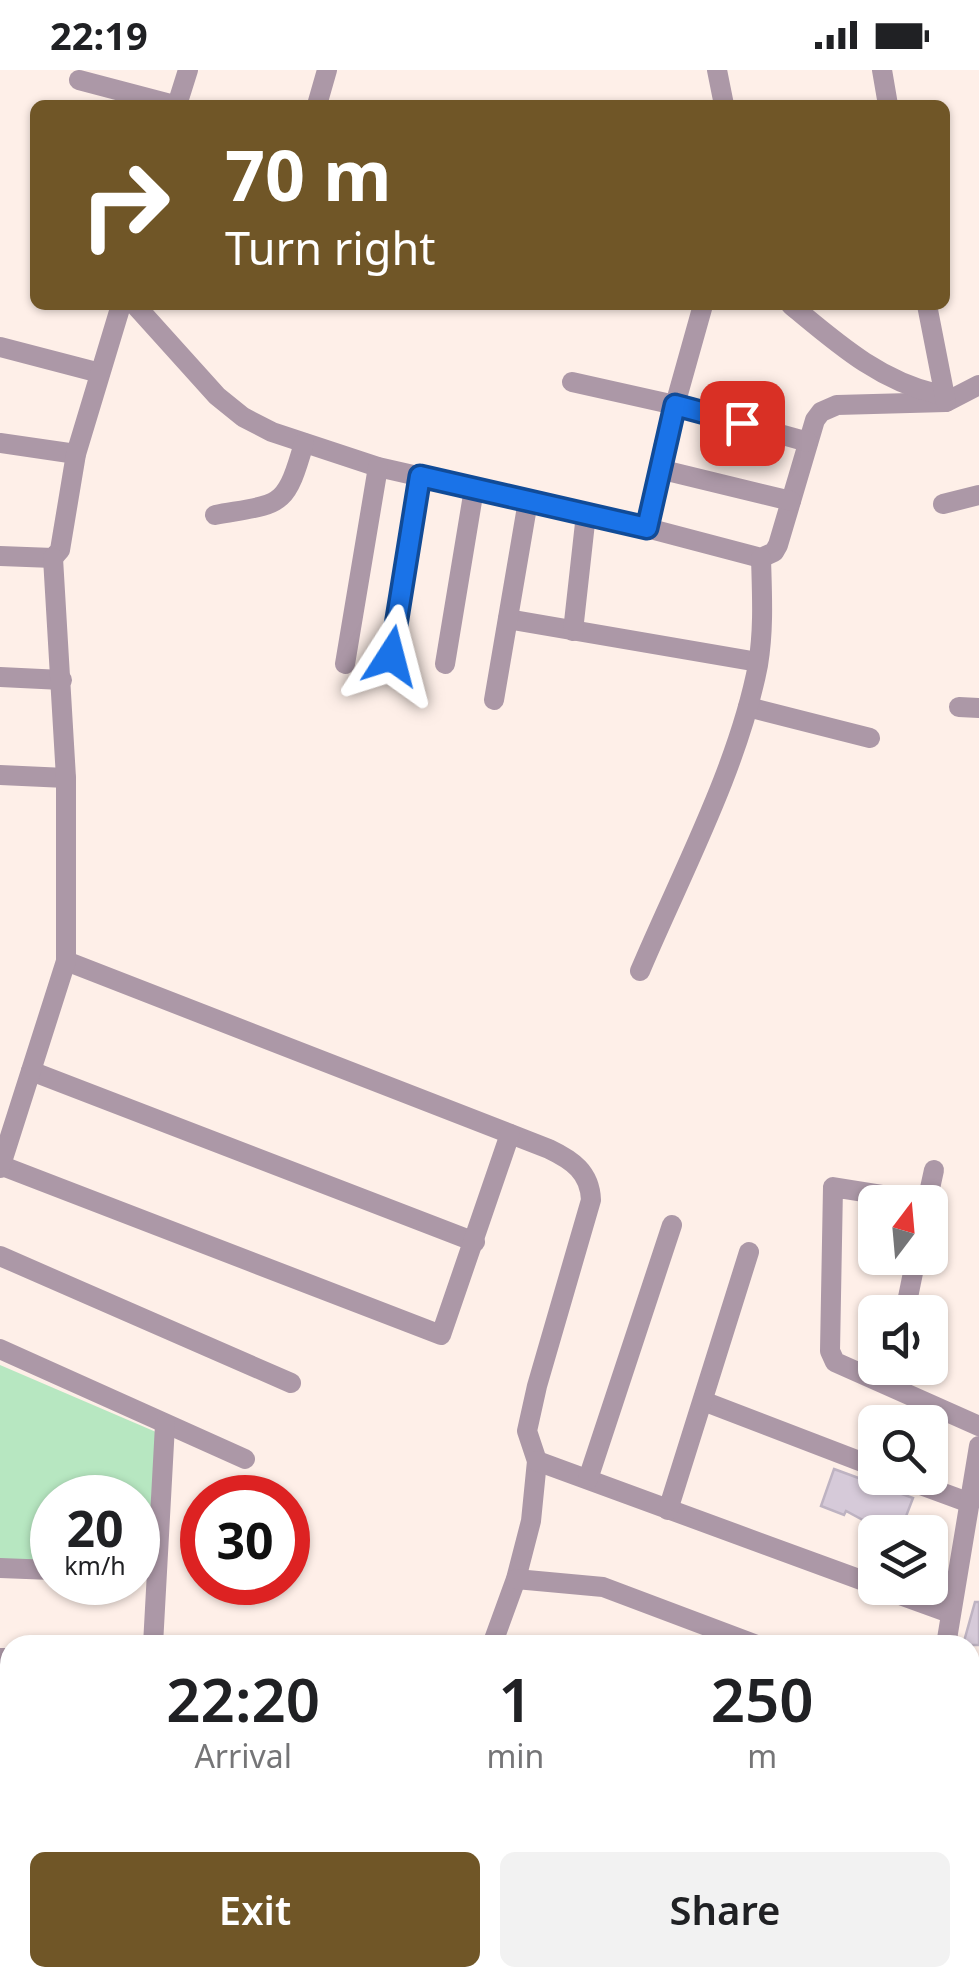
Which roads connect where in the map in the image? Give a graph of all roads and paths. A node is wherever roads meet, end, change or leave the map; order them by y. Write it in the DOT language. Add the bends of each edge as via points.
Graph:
graph roads {
  1 [pos="188,70"];
  2 [pos="328,70"];
  3 [pos="716,70"];
  4 [pos="882,70"];
  5 [pos="79,80"];
  6 [pos="157,100"];
  7 [pos="178,100"];
  8 [pos="319,100"];
  9 [pos="723,100"];
  10 [pos="887,100"];
  11 [pos="119,310"];
  12 [pos="139,310"];
  13 [pos="702,310"];
  14 [pos="798,310"];
  15 [pos="928,310"];
  16 [pos="0,347"];
  17 [pos="100,373"];
  18 [pos="572,382"];
  19 [pos="979,385"];
  20 [pos="945,399"];
  21 [pos="675,405"];
  22 [pos="808,442"];
  23 [pos="0,443"];
  24 [pos="304,443"];
  25 [pos="76,454"];
  26 [pos="378,467"];
  27 [pos="659,469"];
  28 [pos="420,476"];
  29 [pos="474,488"];
  30 [pos="979,495"];
  31 [pos="528,501"];
  32 [pos="790,501"];
  33 [pos="943,504"];
  34 [pos="586,514"];
  35 [pos="216,515"];
  36 [pos="647,528"];
  37 [pos="0,556"];
  38 [pos="53,558"];
  39 [pos="761,558"];
  40 [pos="508,619"];
  41 [pos="573,631"];
  42 [pos="391,656"];
  43 [pos="758,662"];
  44 [pos="345,664"];
  45 [pos="445,664"];
  46 [pos="0,677"];
  47 [pos="62,680"];
  48 [pos="494,700"];
  49 [pos="748,707"];
  50 [pos="870,738"];
  51 [pos="0,775"];
  52 [pos="66,778"];
  53 [pos="66,961"];
  54 [pos="640,971"];
  55 [pos="32,1070"];
  56 [pos="510,1134"];
  57 [pos="0,1166"];
  58 [pos="934,1170"];
  59 [pos="931,1185"];
  60 [pos="858,1191"];
  61 [pos="672,1225"];
  62 [pos="476,1242"];
  63 [pos="749,1252"];
  64 [pos="0,1256"];
  65 [pos="0,1349"];
  66 [pos="858,1368"];
  67 [pos="290,1383"];
  68 [pos="905,1385"];
  69 [pos="703,1401"];
  70 [pos="165,1425"];
  71 [pos="979,1426"];
  72 [pos="979,1446"];
  73 [pos="245,1459"];
  74 [pos="537,1460"];
  75 [pos="858,1460"];
  76 [pos="159,1475"];
  77 [pos="588,1479"];
  78 [pos="946,1495"];
  79 [pos="970,1504"];
  80 [pos="668,1510"];
  81 [pos="0,1568"];
  82 [pos="30,1569"];
  83 [pos="516,1579"];
  84 [pos="858,1579"];
  85 [pos="150,1605"];
  86 [pos="931,1605"];
  87 [pos="950,1612"];
  88 [pos="152,1635"];
  89 [pos="496,1635"];
  90 [pos="725,1635"];
  91 [pos="947,1635"];
  1 -- 7 [label="street"];
  2 -- 8 [label="street"];
  3 -- 9 [label="street"];
  4 -- 10 [label="street"];
  5 -- 6 [label="street"];
  11 -- 17 [label="street"];
  12 -- 24 [label="street" via="216,396 243,417"];
  13 -- 21 [label="street"];
  14 -- 20 [label="street" via="874,370"];
  15 -- 20 [label="street"];
  16 -- 17 [label="street"];
  17 -- 25 [label="street"];
  18 -- 21 [label="street"];
  19 -- 20 [label="street"];
  20 -- 22 [label="street" via="837,405 814,420"];
  21 -- 22 [label="street"];
  21 -- 27 [label="street"];
  22 -- 32 [label="street"];
  23 -- 25 [label="street"];
  24 -- 26 [label="street"];
  24 -- 35 [label="street" via="282,499"];
  25 -- 38 [label="street" via="64,541"];
  26 -- 28 [label="street"];
  26 -- 44 [label="street"];
  27 -- 32 [label="street"];
  27 -- 36 [label="street"];
  28 -- 29 [label="street"];
  28 -- 42 [label="street"];
  29 -- 31 [label="street"];
  29 -- 45 [label="street"];
  30 -- 33 [label="street"];
  31 -- 34 [label="street"];
  31 -- 40 [label="street"];
  32 -- 39 [label="street" via="778,545"];
  34 -- 36 [label="street"];
  34 -- 41 [label="street"];
  36 -- 39 [label="street"];
  37 -- 38 [label="street"];
  38 -- 47 [label="street"];
  39 -- 43 [label="street"];
  40 -- 41 [label="street"];
  40 -- 48 [label="street"];
  41 -- 43 [label="street"];
  43 -- 49 [label="street"];
  46 -- 47 [label="street"];
  47 -- 52 [label="street"];
  49 -- 50 [label="street"];
  49 -- 54 [label="street"];
  51 -- 52 [label="street"];
  52 -- 53 [label="street"];
  53 -- 55 [label="street"];
  53 -- 56 [label="street"];
  55 -- 57 [label="street"];
  55 -- 62 [label="street"];
  56 -- 62 [label="street"];
  56 -- 74 [label="street" via="566,1158 590,1188 526,1431"];
  57 -- 62 [label="street" via="441,1334"];
  58 -- 59 [label="street"];
  60 -- 66 [label="street" via="832,1187 830,1351 834,1362"];
  61 -- 77 [label="street"];
  63 -- 69 [label="street"];
  64 -- 67 [label="street"];
  65 -- 70 [label="street"];
  68 -- 71 [label="street"];
  69 -- 75 [label="street"];
  69 -- 80 [label="street"];
  70 -- 73 [label="street"];
  70 -- 76 [label="street"];
  72 -- 79 [label="street"];
  74 -- 77 [label="street"];
  74 -- 83 [label="street"];
  77 -- 80 [label="street"];
  78 -- 79 [label="street"];
  79 -- 87 [label="street"];
  80 -- 84 [label="street"];
  81 -- 82 [label="street"];
  83 -- 89 [label="street"];
  83 -- 90 [label="street" via="603,1587"];
  85 -- 88 [label="street"];
  86 -- 87 [label="street"];
  87 -- 91 [label="street"];
}
